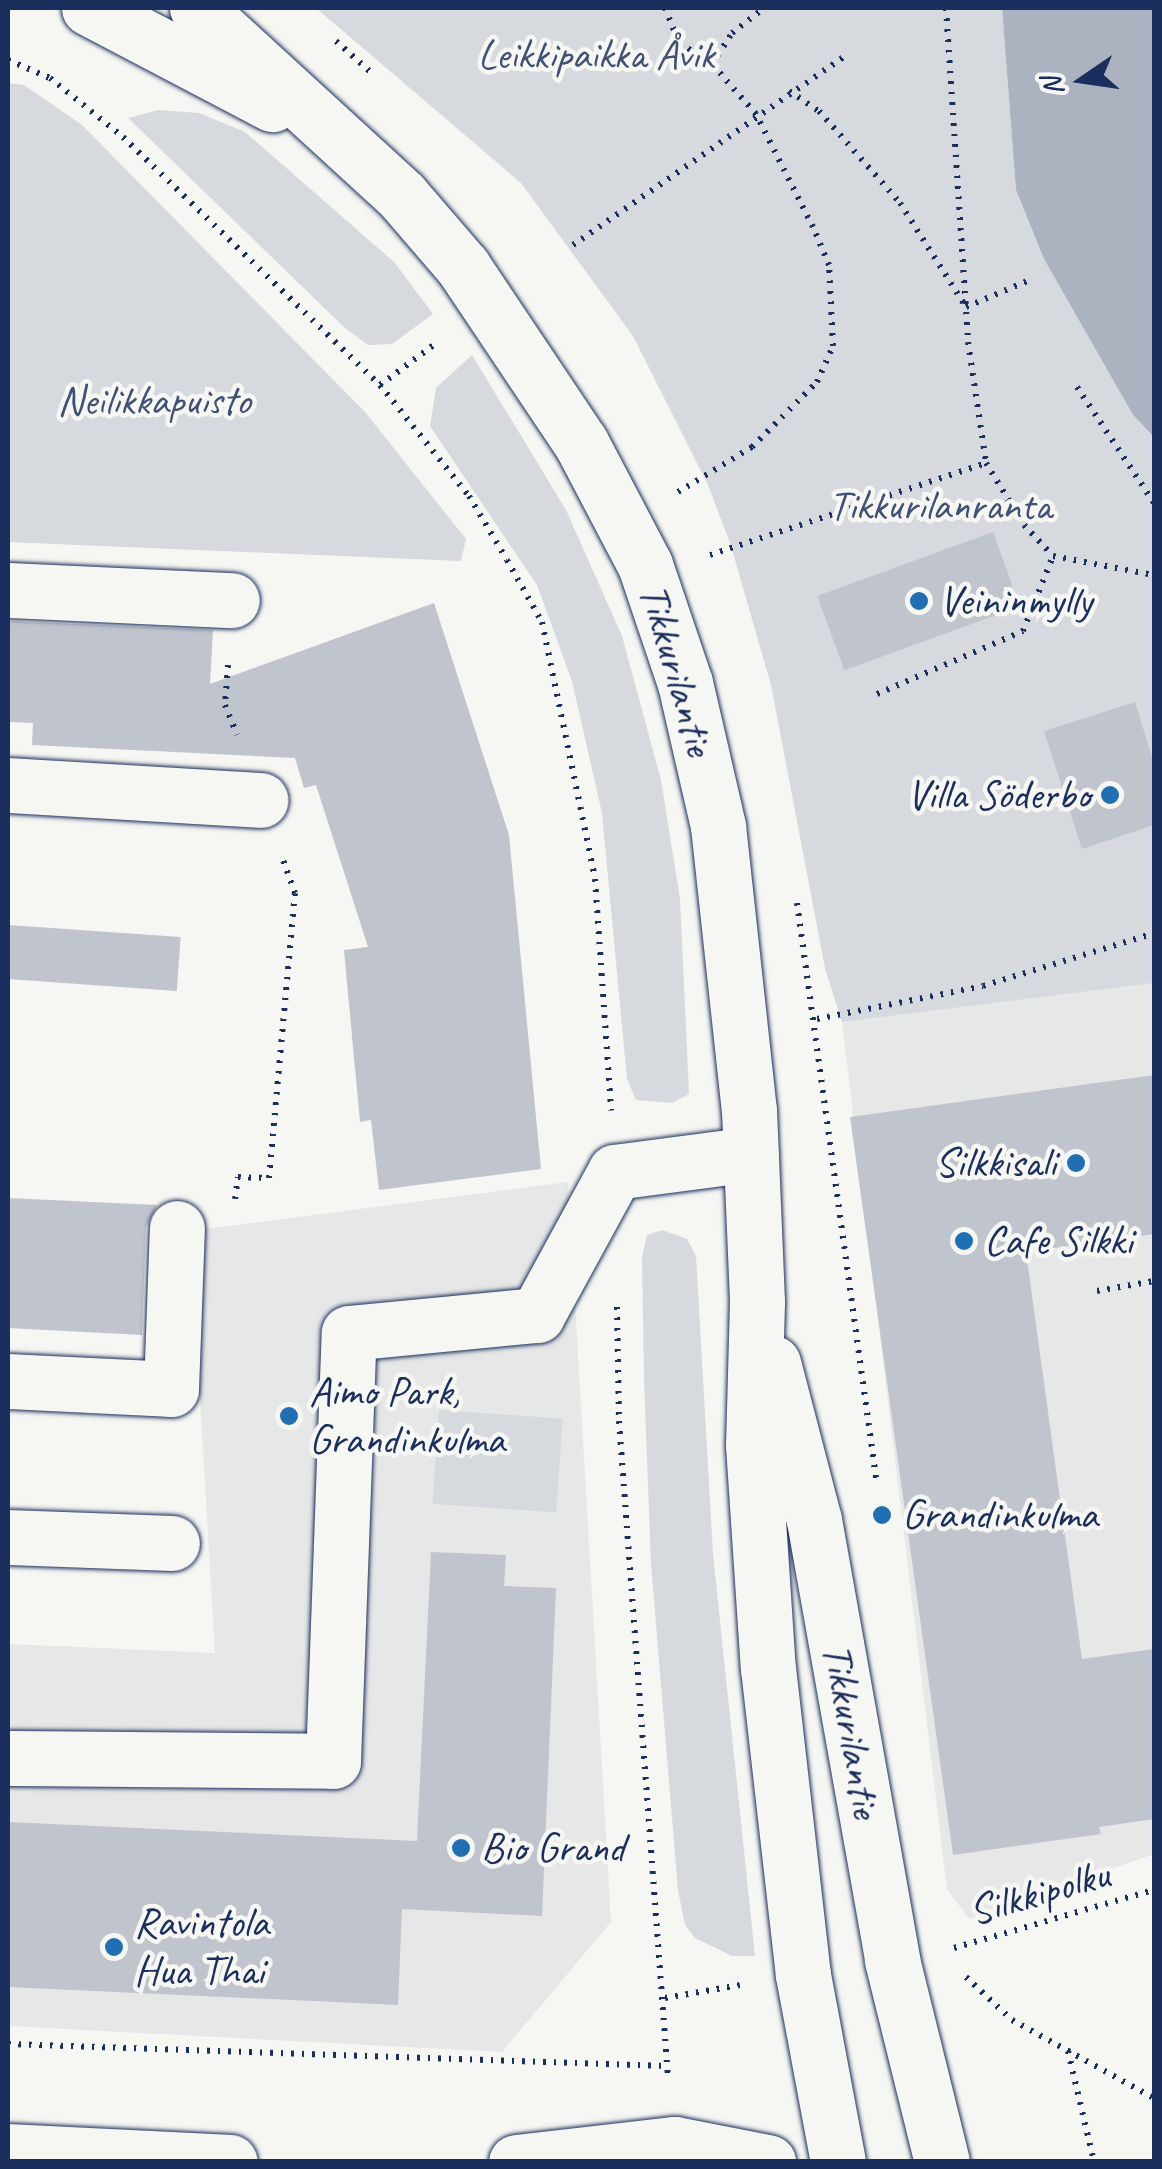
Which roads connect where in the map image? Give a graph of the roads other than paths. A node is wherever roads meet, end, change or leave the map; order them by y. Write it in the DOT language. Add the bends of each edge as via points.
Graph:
graph roads {
  1 [pos="89,8"];
  2 [pos="197,8"];
  3 [pos="336,138"];
  4 [pos="8,590"];
  5 [pos="232,600"];
  6 [pos="8,786"];
  7 [pos="261,800"];
  8 [pos="752,1154"];
  9 [pos="177,1228"];
  10 [pos="757,1302"];
  11 [pos="8,1381"];
  12 [pos="8,1538"];
  13 [pos="172,1543"];
  14 [pos="8,1758"];
  15 [pos="8,2151"];
  16 [pos="230,2162"];
  17 [pos="516,2162"];
  18 [pos="768,2162"];
  19 [pos="838,2162"];
  20 [pos="942,2162"];
  1 -- 3 [label="main road, Tikkurilantie"];
  2 -- 3 [label="main road, Tikkurilantie"];
  3 -- 8 [label="main road, Tikkurilantie" via="402,196 463,267 581,443 645,565 697,726 718,826"];
  4 -- 5 [label="main road"];
  6 -- 7 [label="main road"];
  8 -- 10 [label="main road, Tikkurilantie"];
  8 -- 14 [label="main road" via="615,1172 536,1314 349,1333 333,1761"];
  9 -- 11 [label="main road" via="171,1389"];
  10 -- 19 [label="main road, Tikkurilantie" via="753,1445 768,1668 803,1975"];
  10 -- 20 [label="main road, Tikkurilantie" via="814,1520 892,1960"];
  12 -- 13 [label="main road"];
  15 -- 16 [label="main road"];
  17 -- 18 [label="main road" via="675,2144"];
}
